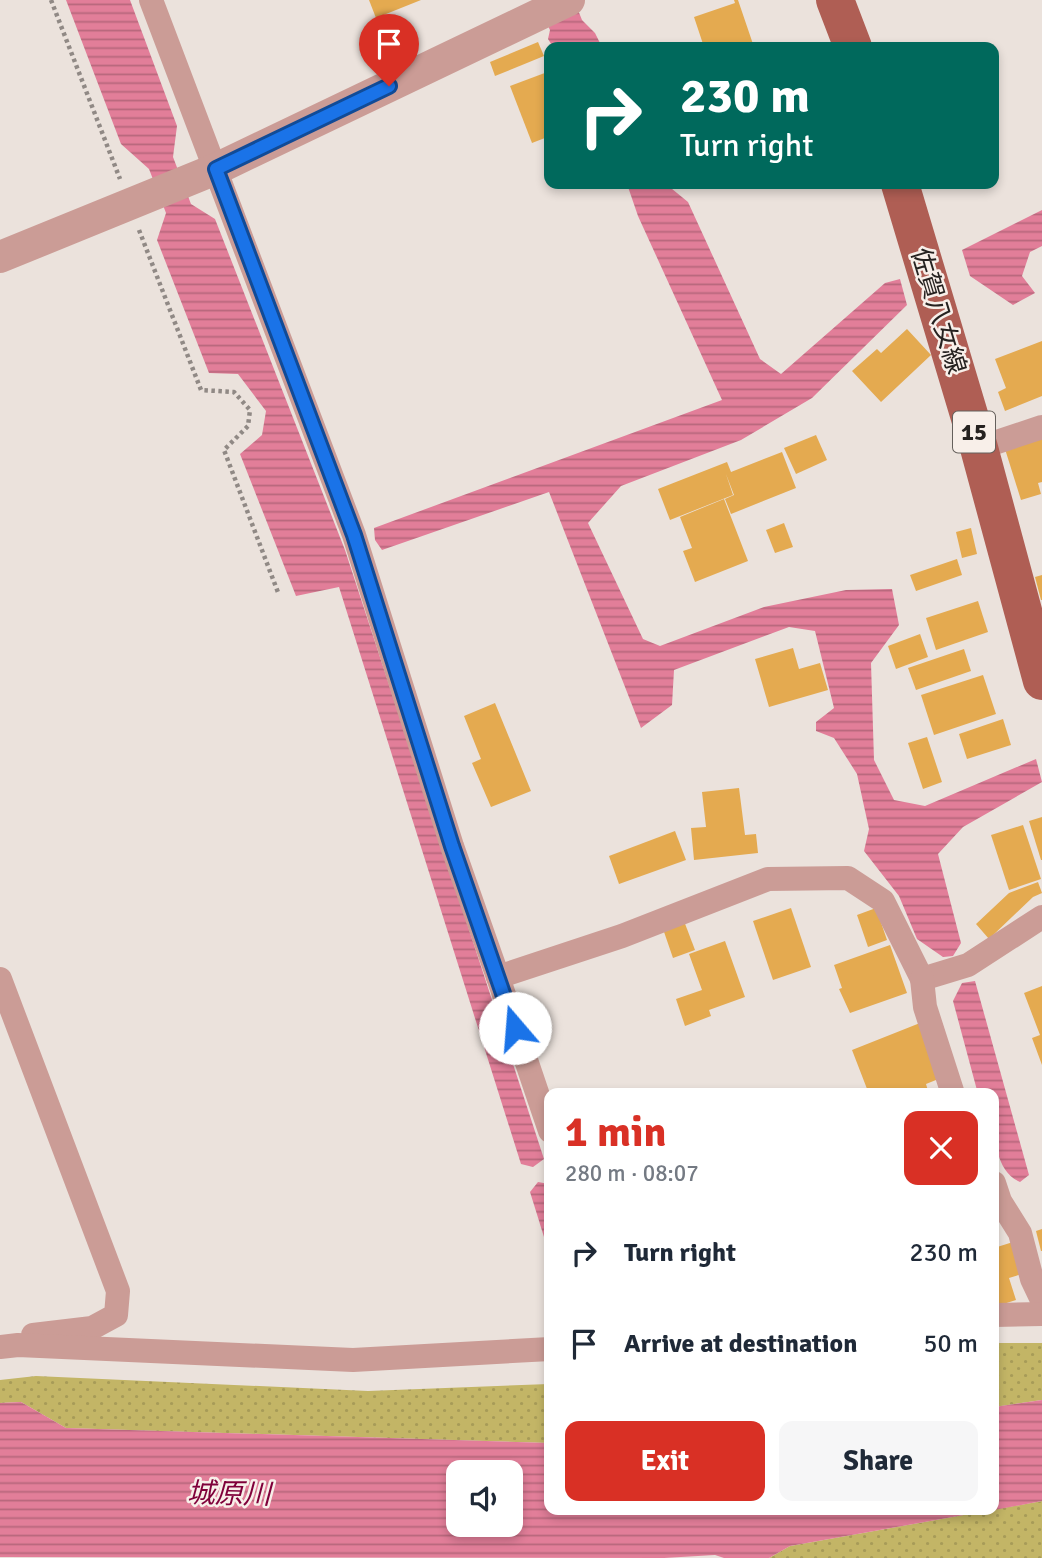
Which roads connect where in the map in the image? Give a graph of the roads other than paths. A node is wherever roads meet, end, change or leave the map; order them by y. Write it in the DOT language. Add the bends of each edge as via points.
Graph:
graph roads {
  1 [pos="152,0"];
  2 [pos="569,0"];
  3 [pos="835,0"];
  4 [pos="851,42"];
  5 [pos="206,173"];
  6 [pos="901,189"];
  7 [pos="0,257"];
  8 [pos="1042,427"];
  9 [pos="979,448"];
  10 [pos="1042,681"];
  11 [pos="1042,917"];
  12 [pos="498,977"];
  13 [pos="0,979"];
  14 [pos="922,979"];
  15 [pos="951,1088"];
  16 [pos="544,1113"];
  17 [pos="999,1197"];
  18 [pos="1042,1300"];
  19 [pos="1042,1314"];
  20 [pos="999,1315"];
  21 [pos="9,1346"];
  22 [pos="544,1349"];
  1 -- 5 [label="street"];
  2 -- 5 [label="street"];
  3 -- 4 [label="main road"];
  5 -- 7 [label="street"];
  5 -- 12 [label="street" via="354,535"];
  6 -- 9 [label="main road, 佐賀八女線 / 15"];
  8 -- 9 [label="street"];
  9 -- 10 [label="main road, 佐賀八女線 / 15"];
  11 -- 14 [label="street" via="968,965"];
  12 -- 14 [label="street" via="622,936 768,879 848,878 883,901"];
  12 -- 16 [label="street"];
  13 -- 21 [label="street" via="118,1291 116,1315 92,1328 35,1333"];
  14 -- 15 [label="street" via="925,1007"];
  17 -- 18 [label="street" via="1020,1233"];
  19 -- 20 [label="street"];
  21 -- 22 [label="street" via="352,1360"];
}
